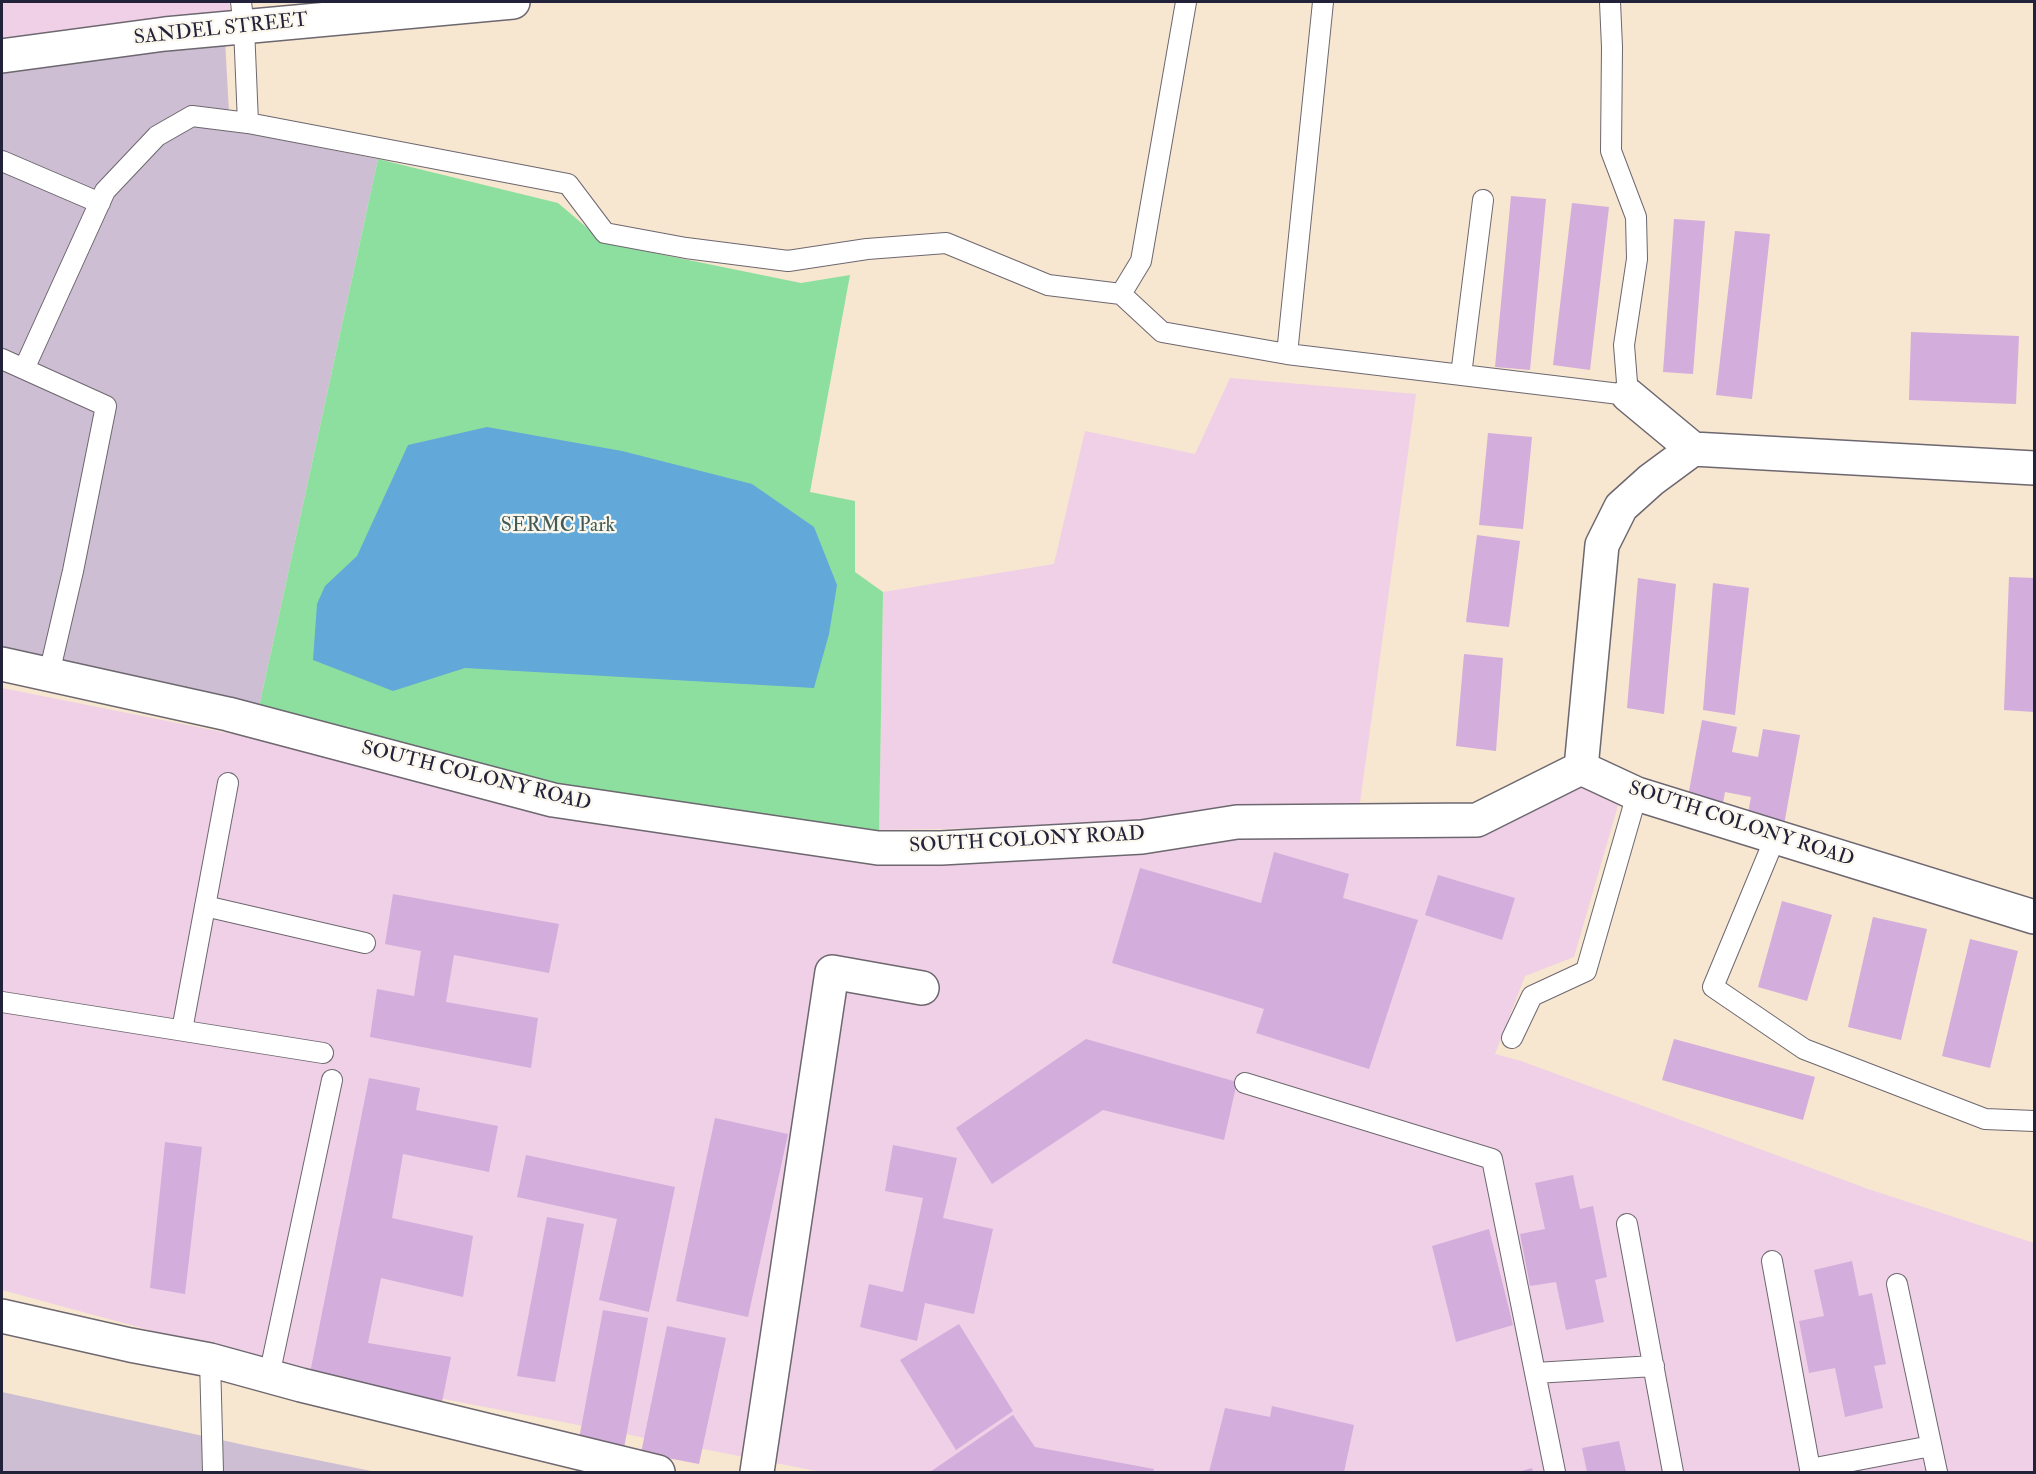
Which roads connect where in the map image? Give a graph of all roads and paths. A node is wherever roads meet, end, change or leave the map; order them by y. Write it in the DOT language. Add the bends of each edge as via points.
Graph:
graph roads {
  1 [pos="513,2"];
  2 [pos="1186,2"];
  3 [pos="1323,2"];
  4 [pos="1610,2"];
  5 [pos="243,14"];
  6 [pos="2,56"];
  7 [pos="248,123"];
  8 [pos="2,161"];
  9 [pos="1483,200"];
  10 [pos="100,203"];
  11 [pos="1121,294"];
  12 [pos="1287,354"];
  13 [pos="2,359"];
  14 [pos="24,369"];
  15 [pos="1461,375"];
  16 [pos="1628,395"];
  17 [pos="1693,449"];
  18 [pos="2034,468"];
  19 [pos="2,664"];
  20 [pos="49,674"];
  21 [pos="1581,768"];
  22 [pos="228,783"];
  23 [pos="1637,794"];
  24 [pos="1776,838"];
  25 [pos="205,906"];
  26 [pos="2034,917"];
  27 [pos="365,943"];
  28 [pos="922,988"];
  29 [pos="2,1002"];
  30 [pos="182,1030"];
  31 [pos="1512,1038"];
  32 [pos="323,1053"];
  33 [pos="332,1080"];
  34 [pos="1245,1083"];
  35 [pos="2034,1121"];
  36 [pos="1627,1224"];
  37 [pos="1772,1261"];
  38 [pos="1897,1284"];
  39 [pos="2,1316"];
  40 [pos="210,1360"];
  41 [pos="1654,1366"];
  42 [pos="1535,1373"];
  43 [pos="269,1376"];
  44 [pos="1931,1446"];
  45 [pos="1810,1471"];
  46 [pos="213,1473"];
  47 [pos="658,1473"];
  48 [pos="757,1473"];
  49 [pos="1555,1473"];
  50 [pos="1673,1473"];
  51 [pos="1937,1473"];
  1 -- 5 [label="street, SANDEL STREET"];
  2 -- 11 [label="lane" via="1141,261"];
  3 -- 12 [label="lane"];
  4 -- 16 [label="lane" via="1611,151 1636,217 1637,259 1624,345"];
  5 -- 6 [label="street, SANDEL STREET" via="165,34"];
  5 -- 7 [label="lane"];
  7 -- 10 [label="lane" via="192,116 156,136 105,191"];
  7 -- 11 [label="lane" via="568,184 605,233 788,261 946,243 1048,285"];
  8 -- 10 [label="lane"];
  9 -- 15 [label="lane"];
  10 -- 14 [label="lane"];
  11 -- 12 [label="lane" via="1162,332"];
  12 -- 15 [label="lane"];
  13 -- 14 [label="lane"];
  14 -- 20 [label="lane" via="106,406"];
  15 -- 16 [label="lane"];
  16 -- 17 [label="street"];
  17 -- 18 [label="street"];
  17 -- 21 [label="street" via="1621,507 1602,545"];
  19 -- 20 [label="street, SOUTH COLONY ROAD"];
  20 -- 21 [label="street, SOUTH COLONY ROAD" via="228,714 553,800 878,848 1142,837 1237,822 1477,820"];
  21 -- 23 [label="street, SOUTH COLONY ROAD"];
  22 -- 25 [label="lane"];
  23 -- 24 [label="street, SOUTH COLONY ROAD"];
  23 -- 31 [label="lane" via="1586,971 1532,996"];
  24 -- 26 [label="street, SOUTH COLONY ROAD"];
  24 -- 35 [label="lane" via="1713,987 1804,1049 1985,1119"];
  25 -- 27 [label="lane"];
  25 -- 30 [label="lane"];
  28 -- 48 [label="street" via="832,972"];
  29 -- 30 [label="lane"];
  30 -- 32 [label="lane"];
  33 -- 43 [label="lane"];
  34 -- 42 [label="lane" via="1492,1159"];
  36 -- 41 [label="lane"];
  37 -- 45 [label="lane"];
  38 -- 44 [label="lane"];
  39 -- 40 [label="street"];
  40 -- 43 [label="street"];
  40 -- 46 [label="lane"];
  41 -- 42 [label="lane"];
  41 -- 50 [label="lane"];
  42 -- 49 [label="lane"];
  43 -- 47 [label="street"];
  44 -- 45 [label="lane"];
  44 -- 51 [label="lane"];
}
